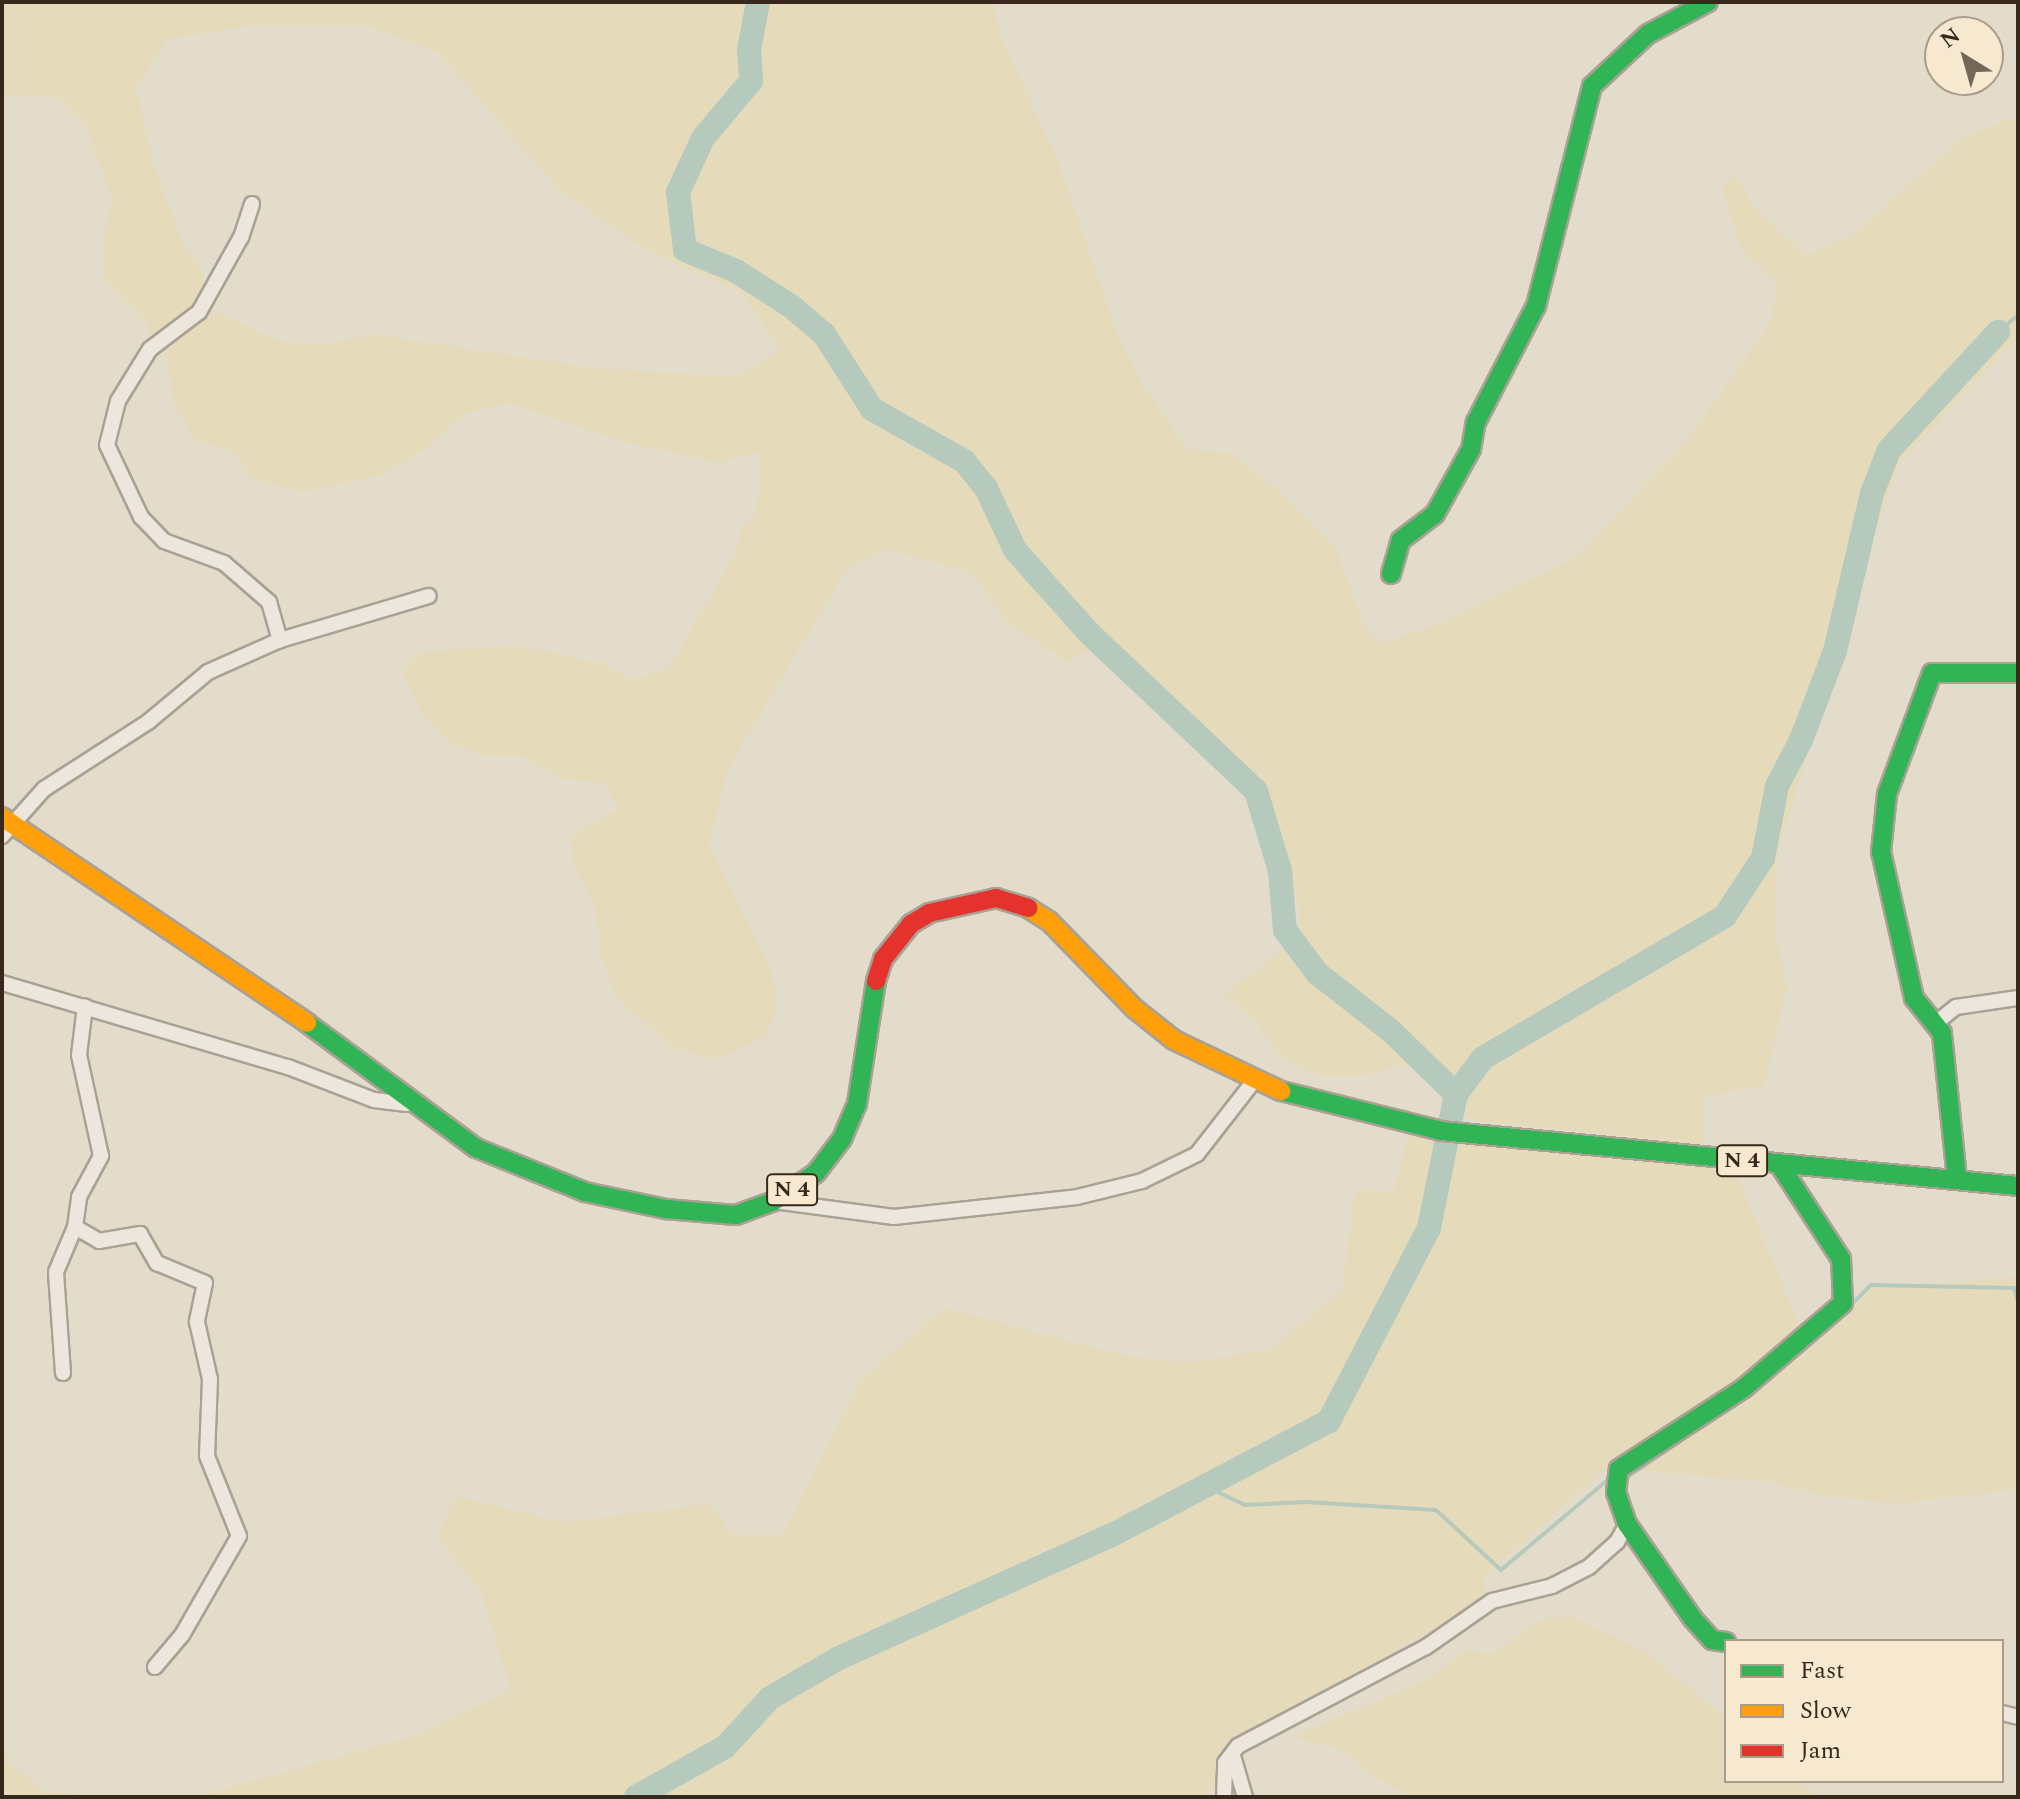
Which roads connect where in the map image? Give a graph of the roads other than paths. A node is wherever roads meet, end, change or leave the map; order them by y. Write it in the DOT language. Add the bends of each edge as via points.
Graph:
graph roads {
  1 [pos="1708,2"];
  2 [pos="252,204"];
  3 [pos="1391,574"];
  4 [pos="429,596"];
  5 [pos="280,640"];
  6 [pos="2018,673"];
  7 [pos="6,826"];
  8 [pos="2,983"];
  9 [pos="2018,998"];
  10 [pos="85,1006"];
  11 [pos="1936,1023"];
  12 [pos="1253,1082"];
  13 [pos="411,1104"];
  14 [pos="1779,1164"];
  15 [pos="1957,1179"];
  16 [pos="2018,1186"];
  17 [pos="774,1201"];
  18 [pos="75,1227"];
  19 [pos="63,1373"];
  20 [pos="1627,1524"];
  21 [pos="1724,1642"];
  22 [pos="155,1667"];
  23 [pos="1233,1756"];
  24 [pos="1224,1797"];
  25 [pos="1245,1797"];
  1 -- 3 [label="main road" via="1648,34 1592,86 1536,306 1476,422 1471,449 1435,514 1401,540"];
  2 -- 5 [label="street" via="241,237 199,312 150,349 118,401 107,445 141,517 164,541 224,563 269,602"];
  4 -- 5 [label="street"];
  5 -- 7 [label="street" via="208,672 148,722 44,789"];
  6 -- 11 [label="main road" via="1932,673 1887,794 1881,852 1914,998"];
  7 -- 13 [label="main road, N 4" via="271,995"];
  8 -- 10 [label="street"];
  9 -- 11 [label="street" via="1956,1007"];
  10 -- 13 [label="street" via="288,1067 361,1096"];
  10 -- 18 [label="street" via="79,1055 101,1156 79,1197"];
  11 -- 15 [label="main road" via="1950,1091"];
  12 -- 14 [label="main road, N 4" via="1341,1110 1441,1131"];
  12 -- 17 [label="street" via="1197,1154 1142,1181 1077,1197 894,1217"];
  12 -- 17 [label="main road, N 4" via="1158,1030 1036,911 996,898 950,904 911,924 883,959 871,996 863,1079 852,1118 816,1173"];
  13 -- 17 [label="main road, N 4" via="476,1148 585,1192 718,1216"];
  14 -- 15 [label="main road, N 4"];
  14 -- 20 [label="main road" via="1841,1259 1843,1303 1744,1388 1619,1469 1616,1492"];
  15 -- 16 [label="main road, N 4"];
  18 -- 19 [label="street" via="56,1272"];
  18 -- 22 [label="street" via="99,1241 140,1234 157,1263 205,1283 197,1322 210,1379 207,1456 239,1536 182,1635"];
  20 -- 21 [label="main road" via="1693,1619 1712,1640"];
  20 -- 23 [label="street" via="1617,1542 1589,1567 1552,1586 1492,1601 1426,1647 1238,1746"];
  23 -- 24 [label="street" via="1225,1763"];
  23 -- 25 [label="street"];
}
